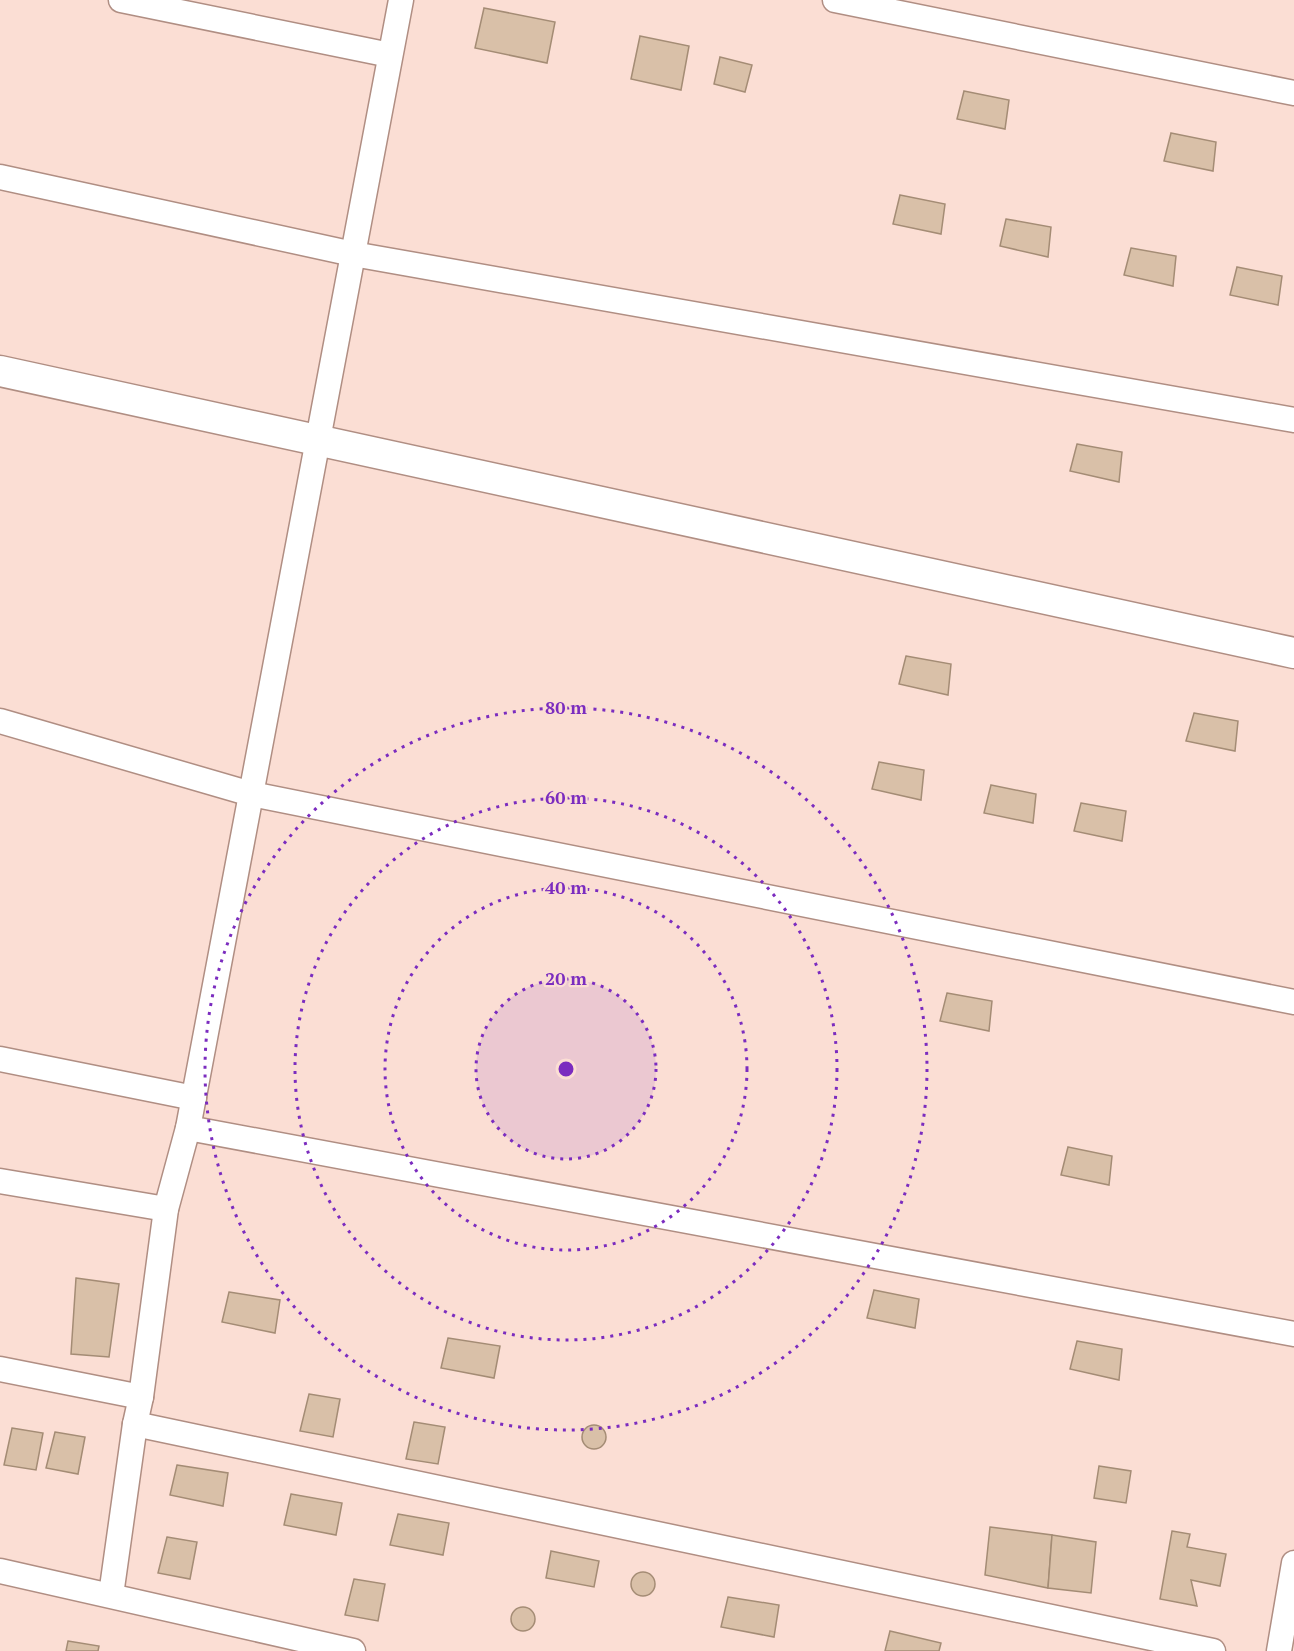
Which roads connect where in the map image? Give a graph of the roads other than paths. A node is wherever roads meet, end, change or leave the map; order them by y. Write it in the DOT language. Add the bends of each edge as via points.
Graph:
graph roads {
  1 [pos="121,0"];
  2 [pos="400,0"];
  3 [pos="835,0"];
  4 [pos="390,55"];
  5 [pos="1294,93"];
  6 [pos="0,177"];
  7 [pos="353,254"];
  8 [pos="0,371"];
  9 [pos="1294,420"];
  10 [pos="318,440"];
  11 [pos="1294,653"];
  12 [pos="0,721"];
  13 [pos="251,794"];
  14 [pos="1294,1002"];
  15 [pos="0,1059"];
  16 [pos="194,1098"];
  17 [pos="188,1128"];
  18 [pos="0,1181"];
  19 [pos="165,1209"];
  20 [pos="1294,1334"];
  21 [pos="0,1369"];
  22 [pos="141,1397"];
  23 [pos="135,1424"];
  24 [pos="1294,1563"];
  25 [pos="0,1571"];
  26 [pos="111,1595"];
  27 [pos="353,1651"];
  28 [pos="1213,1651"];
  29 [pos="1279,1651"];
  1 -- 4 [label="street"];
  2 -- 4 [label="street"];
  3 -- 5 [label="street"];
  4 -- 7 [label="street"];
  6 -- 7 [label="street"];
  7 -- 9 [label="street"];
  7 -- 10 [label="street"];
  8 -- 10 [label="street"];
  10 -- 11 [label="street"];
  10 -- 13 [label="street"];
  12 -- 13 [label="street"];
  13 -- 14 [label="street"];
  13 -- 16 [label="street"];
  15 -- 16 [label="street"];
  16 -- 17 [label="street"];
  17 -- 19 [label="street"];
  17 -- 20 [label="street"];
  18 -- 19 [label="street"];
  19 -- 22 [label="street"];
  21 -- 22 [label="street"];
  22 -- 23 [label="street"];
  23 -- 26 [label="street"];
  23 -- 28 [label="street"];
  24 -- 29 [label="street"];
  25 -- 26 [label="street"];
  26 -- 27 [label="street"];
}
